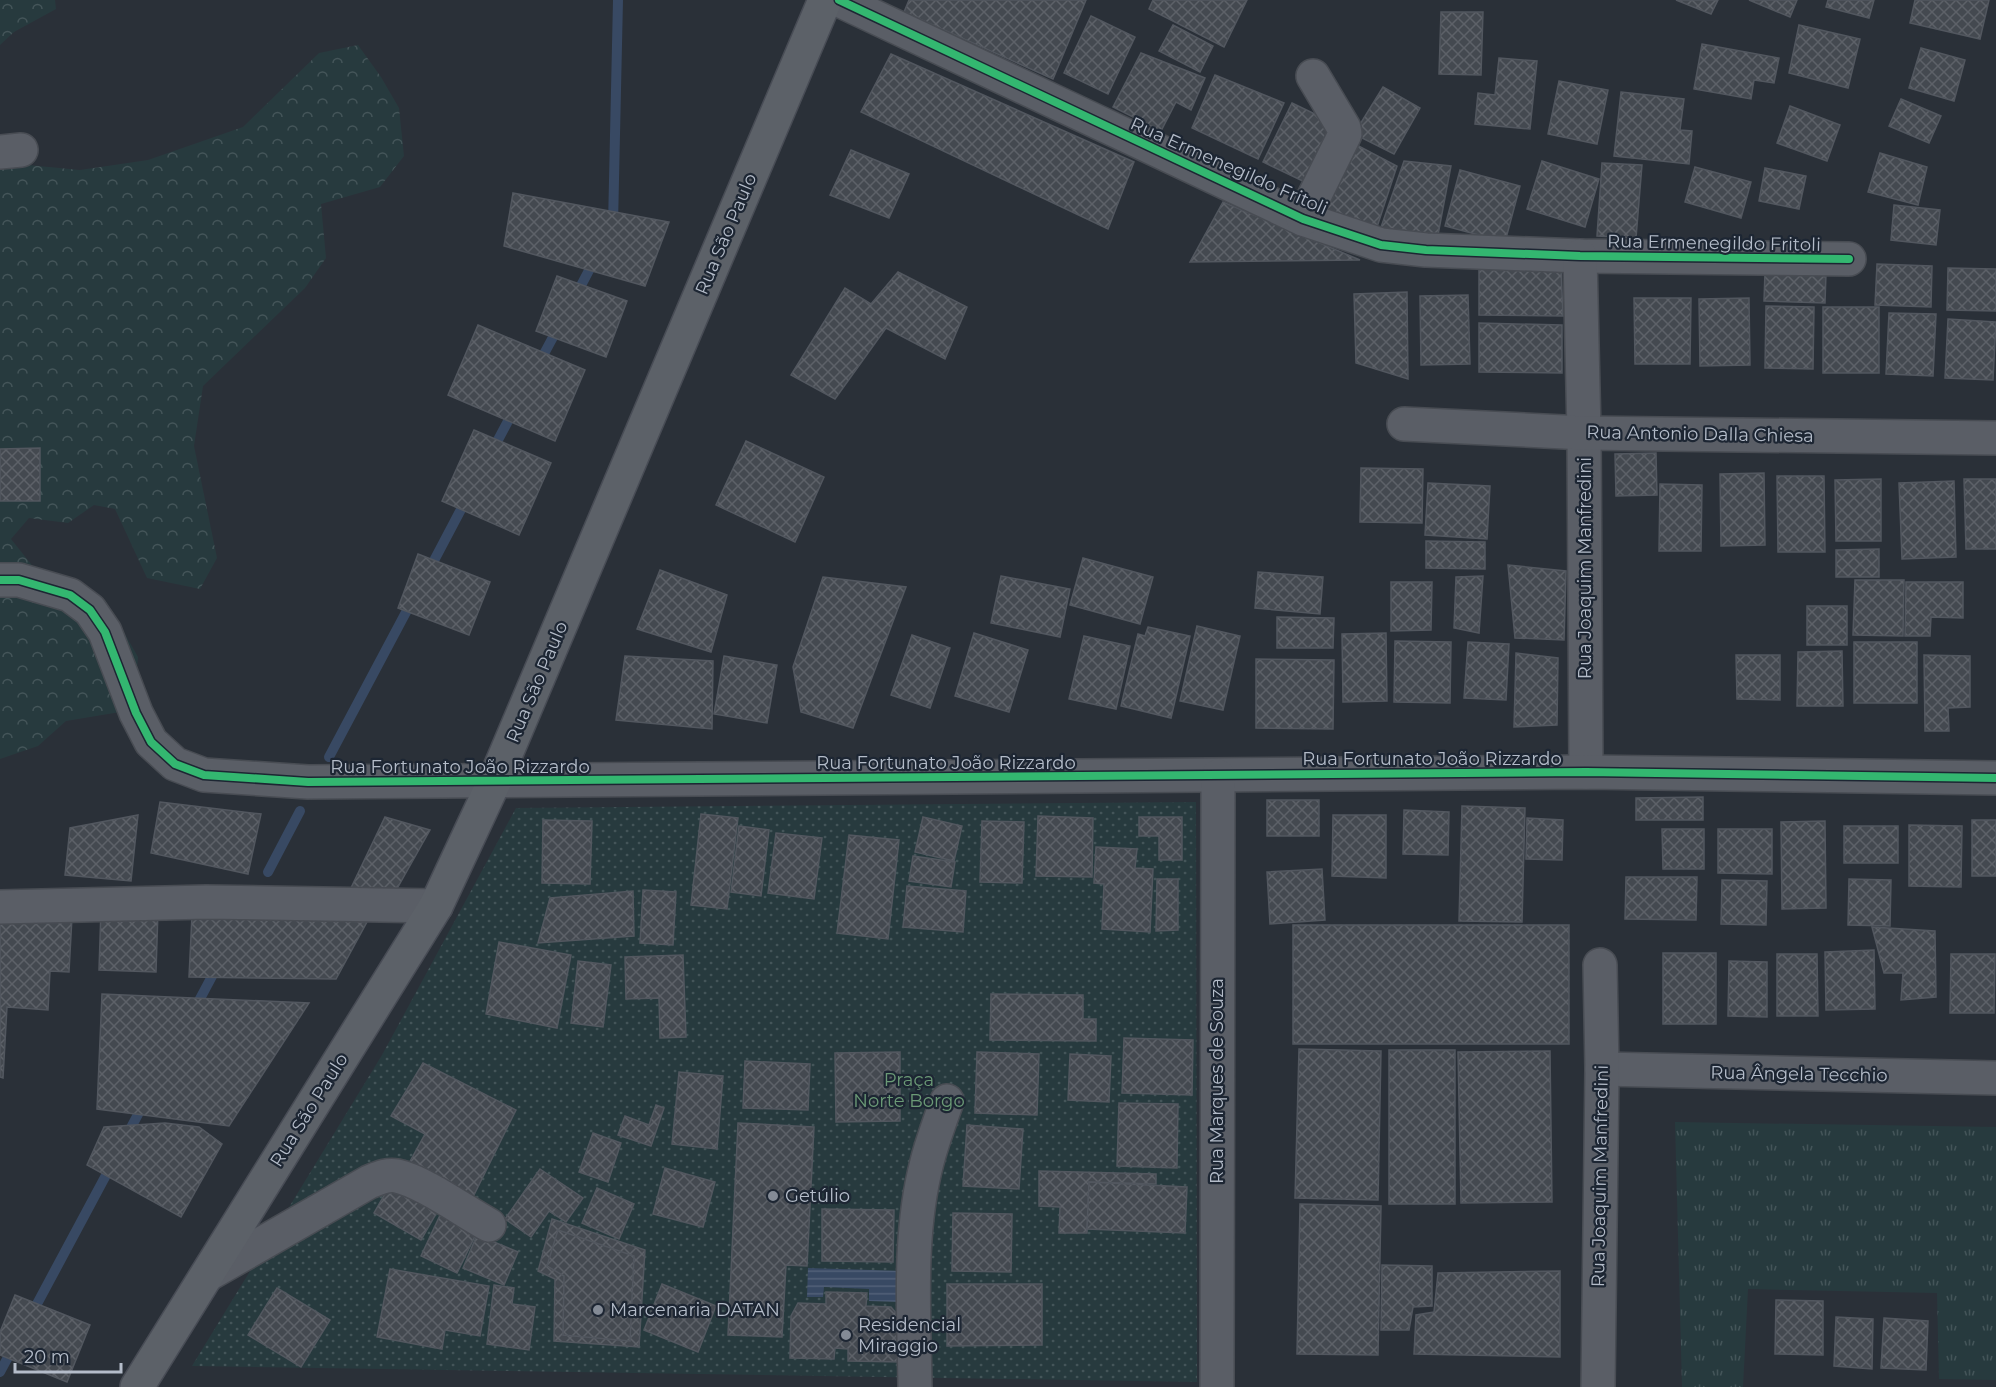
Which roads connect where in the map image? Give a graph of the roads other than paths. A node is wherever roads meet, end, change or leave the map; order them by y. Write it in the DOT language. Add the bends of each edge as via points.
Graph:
graph roads {
  1 [pos="825,0"];
  2 [pos="839,0"];
  3 [pos="1313,76"];
  4 [pos="1303,219"];
  5 [pos="1580,256"];
  6 [pos="1849,259"];
  7 [pos="1404,423"];
  8 [pos="1584,433"];
  9 [pos="1996,438"];
  10 [pos="0,579"];
  11 [pos="1586,772"];
  12 [pos="1218,776"];
  13 [pos="1996,778"];
  14 [pos="494,782"];
  15 [pos="436,906"];
  16 [pos="0,907"];
  17 [pos="1600,965"];
  18 [pos="1602,1069"];
  19 [pos="1996,1078"];
  20 [pos="946,1101"];
  21 [pos="489,1225"];
  22 [pos="207,1275"];
  23 [pos="137,1387"];
  24 [pos="915,1387"];
  25 [pos="1217,1387"];
  26 [pos="1598,1387"];
  1 -- 14 [label="main road, Rua São Paulo"];
  2 -- 4 [label="street, Rua Ermenegildo Fritoli"];
  3 -- 4 [label="street" via="1345,134"];
  4 -- 5 [label="street, Rua Ermenegildo Fritoli" via="1381,245"];
  5 -- 6 [label="street, Rua Ermenegildo Fritoli"];
  5 -- 8 [label="street, Rua Joaquim Manfredini"];
  7 -- 8 [label="street, Rua Antonio Dalla Chiesa"];
  8 -- 9 [label="street, Rua Antonio Dalla Chiesa"];
  8 -- 11 [label="street, Rua Joaquim Manfredini"];
  10 -- 14 [label="street, Rua Fortunato João Rizzardo" via="19,580 70,595 90,610 105,632 151,742 175,764 204,775 308,782"];
  11 -- 12 [label="street, Rua Fortunato João Rizzardo"];
  11 -- 13 [label="street, Rua Fortunato João Rizzardo"];
  12 -- 14 [label="street, Rua Fortunato João Rizzardo"];
  12 -- 25 [label="street, Rua Marques de Souza"];
  14 -- 15 [label="main road, Rua São Paulo"];
  15 -- 16 [label="street" via="206,902"];
  15 -- 22 [label="main road, Rua São Paulo"];
  17 -- 18 [label="street, Rua Joaquim Manfredini"];
  18 -- 19 [label="street, Rua Ângela Tecchio"];
  18 -- 26 [label="street, Rua Joaquim Manfredini"];
  20 -- 24 [label="street" via="926,1164 918,1218"];
  21 -- 22 [label="street" via="418,1185 398,1176 385,1176"];
  22 -- 23 [label="main road, Rua São Paulo"];
}
